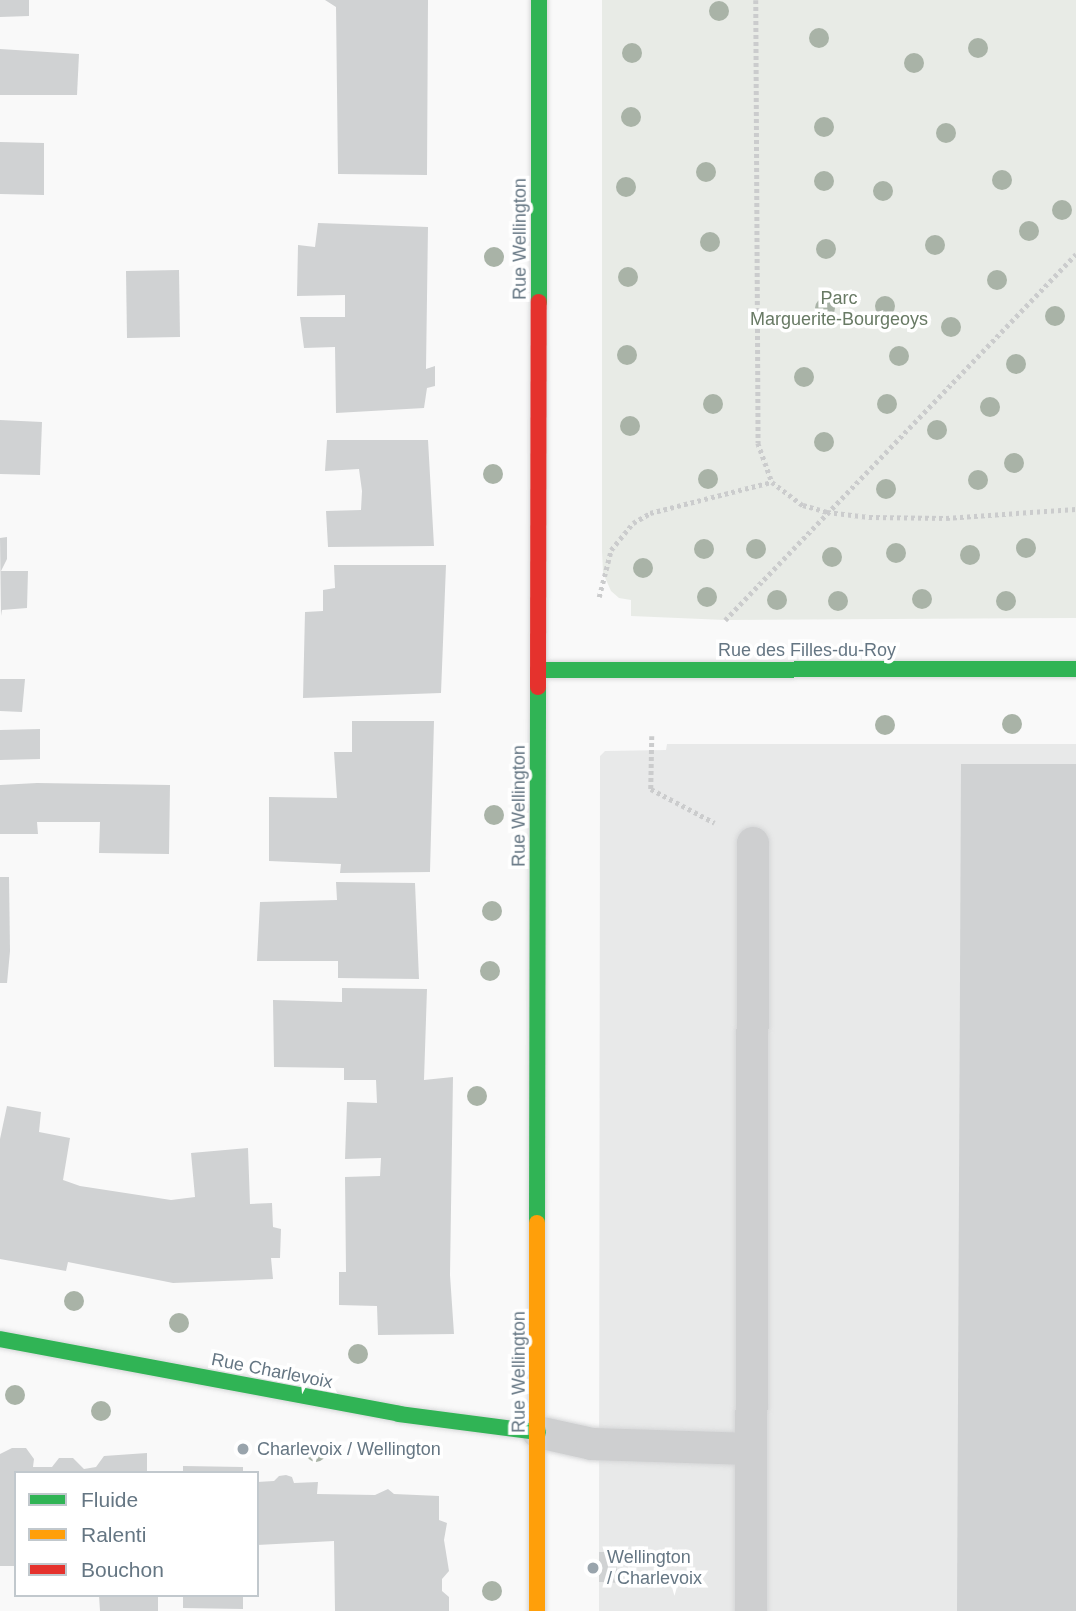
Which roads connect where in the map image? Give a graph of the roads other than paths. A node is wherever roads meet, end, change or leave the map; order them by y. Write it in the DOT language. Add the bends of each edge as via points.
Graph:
graph roads {
  1 [pos="539,0"];
  2 [pos="1076,669"];
  3 [pos="538,670"];
  4 [pos="753,843"];
  5 [pos="0,1339"];
  6 [pos="538,1432"];
  7 [pos="751,1449"];
  8 [pos="537,1611"];
  9 [pos="751,1611"];
  1 -- 3 [label="main road, Rue Wellington"];
  2 -- 3 [label="main road, Rue des Filles-du-Roy"];
  3 -- 6 [label="main road, Rue Wellington"];
  4 -- 7 [label="lane"];
  5 -- 6 [label="main road, Rue Charlevoix" via="399,1414"];
  6 -- 7 [label="lane" via="592,1444"];
  6 -- 8 [label="main road, Rue Wellington"];
  7 -- 9 [label="lane"];
}
